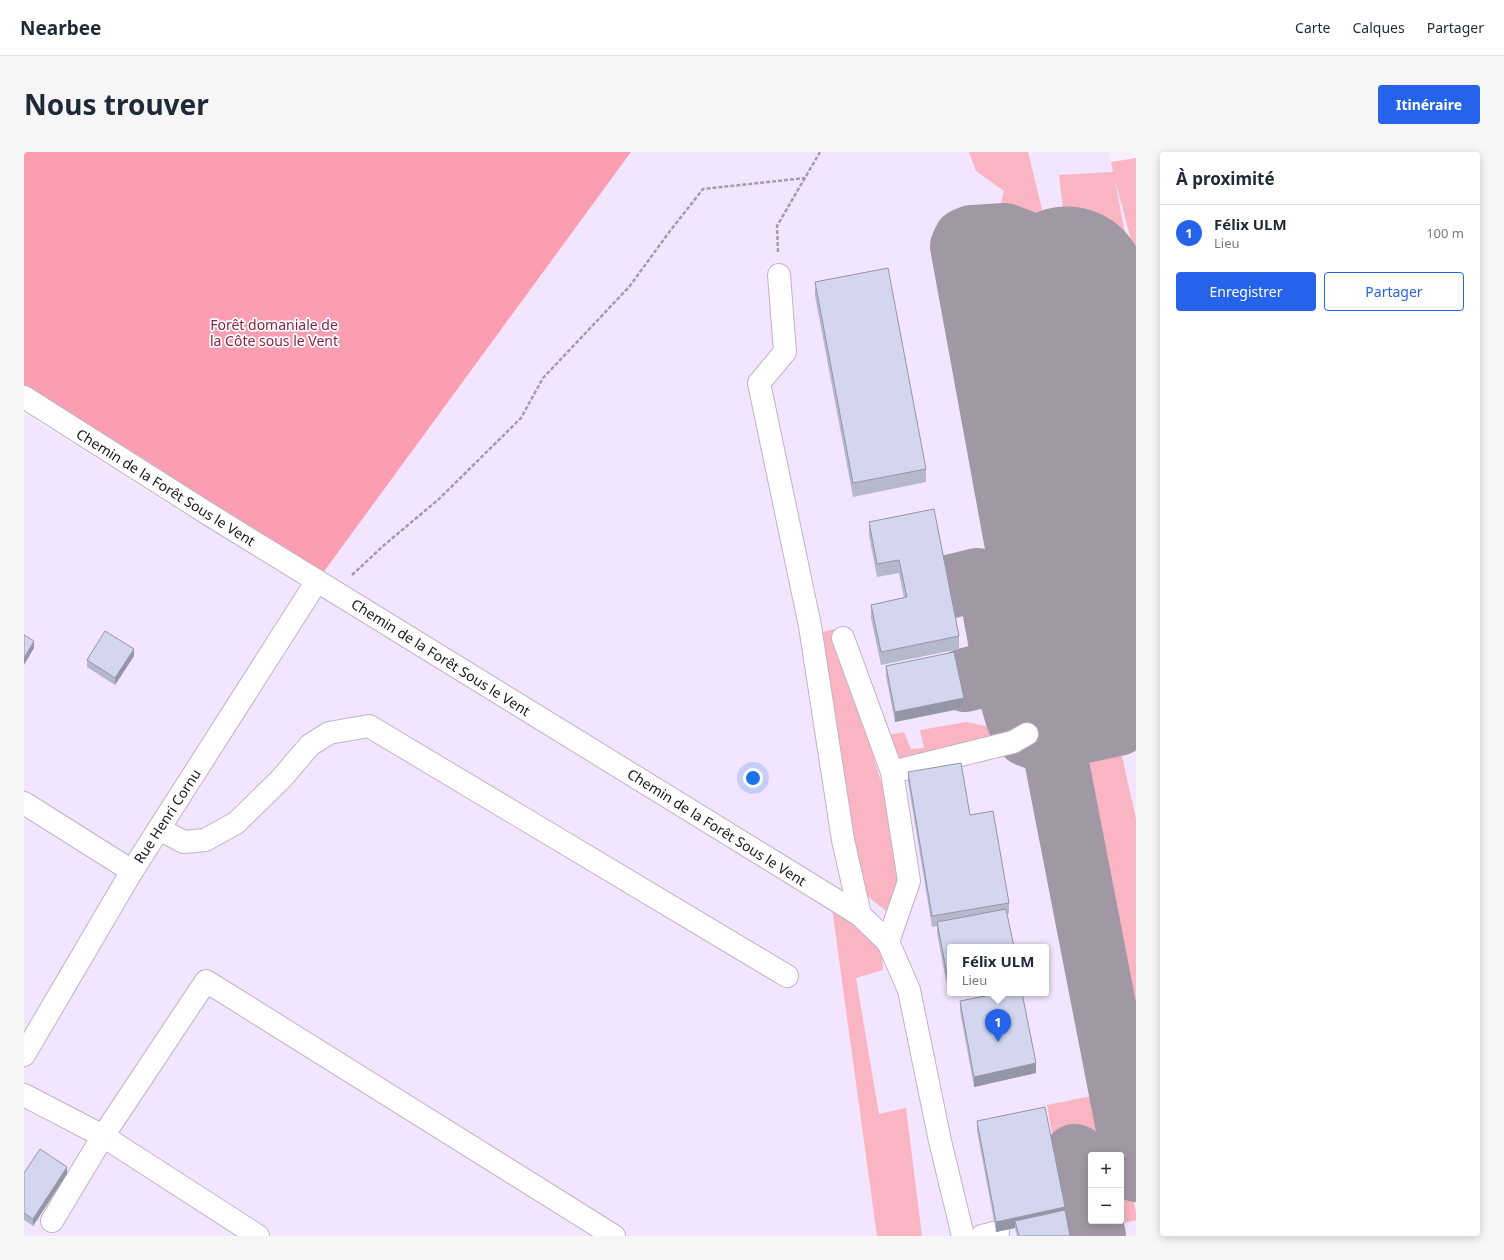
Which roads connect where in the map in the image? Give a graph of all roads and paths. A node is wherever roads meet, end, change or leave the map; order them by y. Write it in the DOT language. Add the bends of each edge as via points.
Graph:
graph roads {
  1 [pos="820,152"];
  2 [pos="805,178"];
  3 [pos="777,226"];
  4 [pos="779,275"];
  5 [pos="24,397"];
  6 [pos="326,586"];
  7 [pos="843,638"];
  8 [pos="1026,734"];
  9 [pos="892,772"];
  10 [pos="24,803"];
  11 [pos="159,829"];
  12 [pos="132,871"];
  13 [pos="860,915"];
  14 [pos="888,942"];
  15 [pos="787,976"];
  16 [pos="24,1055"];
  17 [pos="24,1095"];
  18 [pos="103,1136"];
  19 [pos="52,1221"];
  20 [pos="258,1236"];
  21 [pos="614,1236"];
  22 [pos="963,1236"];
  1 -- 2 [label="path"];
  2 -- 3 [label="path"];
  2 -- 6 [label="path" via="703,189 629,287 543,378 521,418 439,499 383,546"];
  4 -- 13 [label="street" via="785,352 759,383 810,626 843,840"];
  5 -- 6 [label="street, Chemin de la Forêt Sous le Vent"];
  6 -- 11 [label="street, Rue Henri Cornu"];
  6 -- 13 [label="street, Chemin de la Forêt Sous le Vent"];
  7 -- 9 [label="street"];
  8 -- 9 [label="street" via="1013,742"];
  9 -- 14 [label="street" via="909,881"];
  10 -- 12 [label="street"];
  11 -- 12 [label="street, Rue Henri Cornu"];
  11 -- 15 [label="street" via="184,842 205,840 236,823 281,779 310,745 329,733 369,726"];
  12 -- 16 [label="street, Rue Henri Cornu"];
  13 -- 14 [label="street, Chemin de la Forêt Sous le Vent"];
  14 -- 22 [label="street" via="909,990 940,1141"];
  17 -- 18 [label="street"];
  18 -- 19 [label="street"];
  18 -- 20 [label="street"];
  18 -- 21 [label="street" via="206,981"];
}
